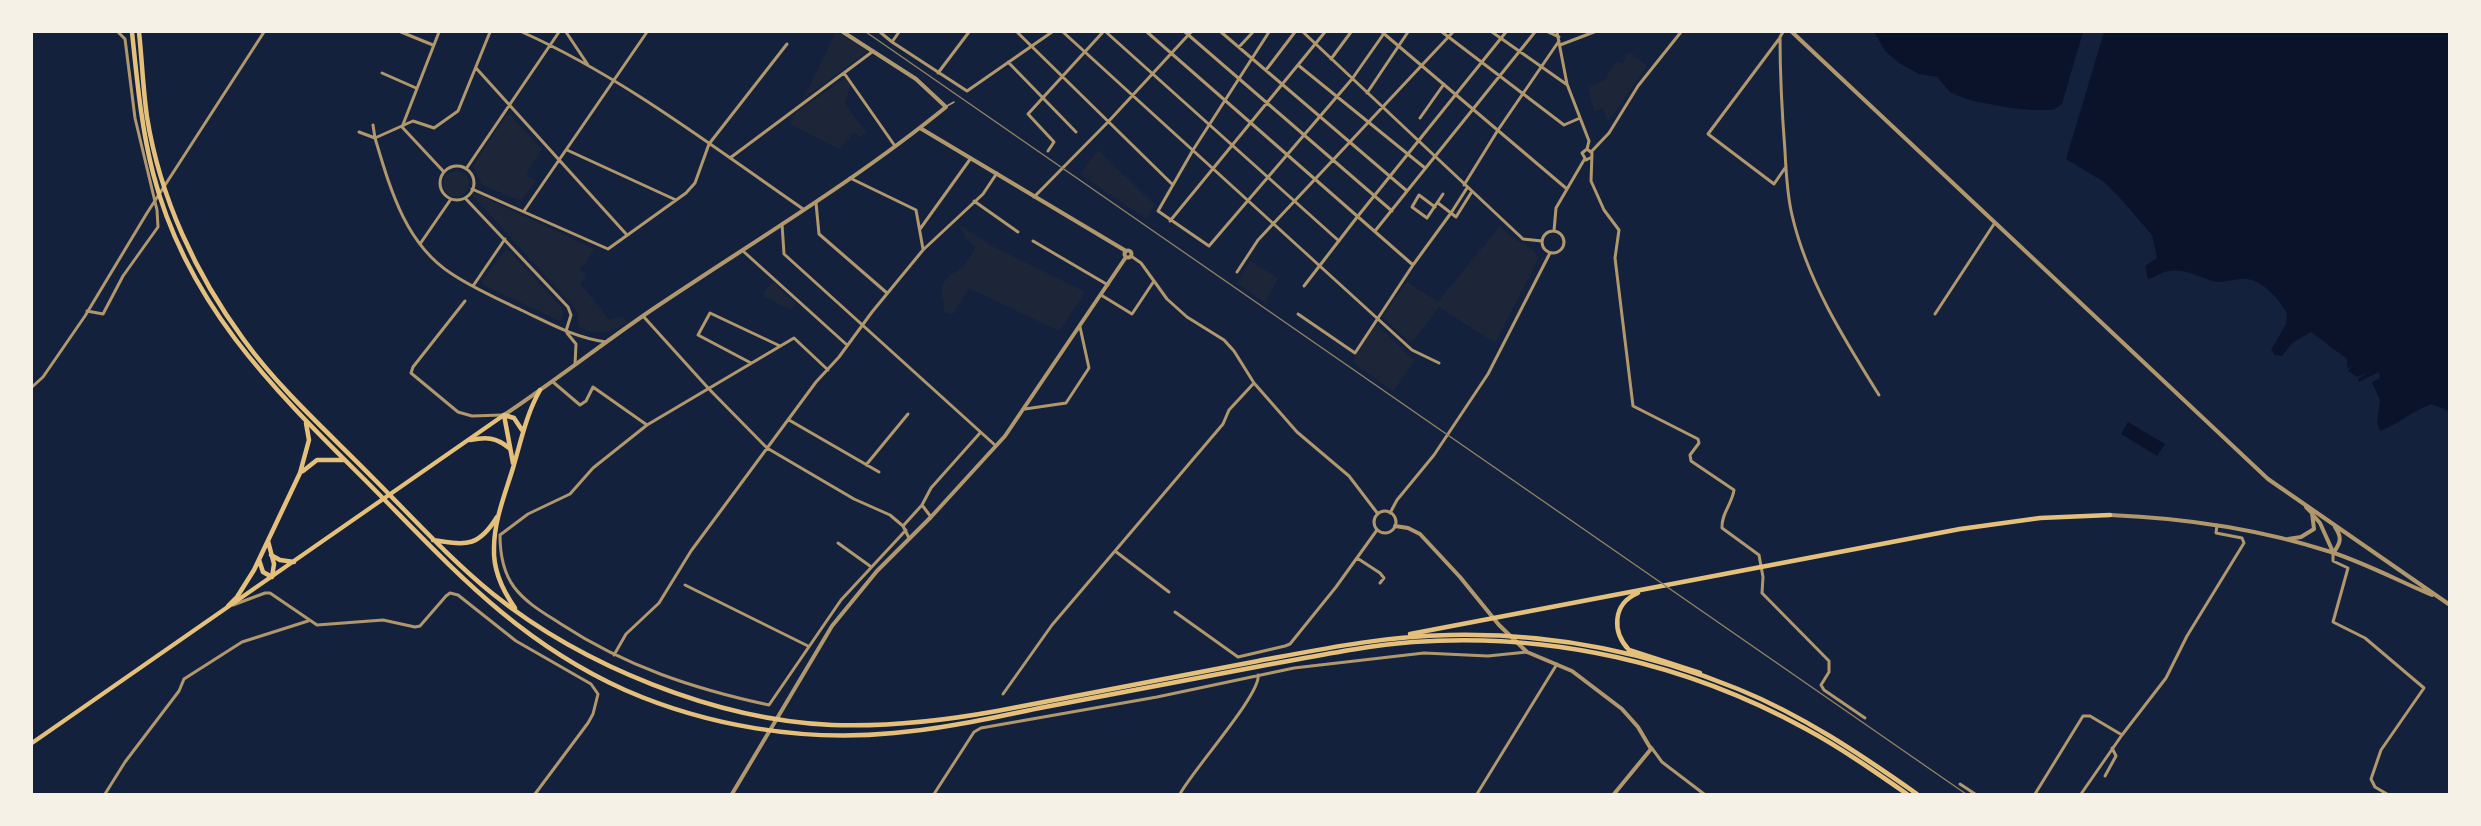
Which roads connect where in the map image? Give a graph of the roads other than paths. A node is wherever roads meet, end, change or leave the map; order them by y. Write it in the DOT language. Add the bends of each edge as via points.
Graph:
graph roads {
  1 [pos="118,32"];
  2 [pos="132,32"];
  3 [pos="139,32"];
  4 [pos="264,32"];
  5 [pos="401,32"];
  6 [pos="439,32"];
  7 [pos="490,32"];
  8 [pos="522,32"];
  9 [pos="558,32"];
  10 [pos="566,32"];
  11 [pos="647,32"];
  12 [pos="843,32"];
  13 [pos="880,32"];
  14 [pos="899,32"];
  15 [pos="969,32"];
  16 [pos="1017,32"];
  17 [pos="1052,32"];
  18 [pos="1063,32"];
  19 [pos="1105,32"];
  20 [pos="1147,32"];
  21 [pos="1188,32"];
  22 [pos="1221,32"];
  23 [pos="1253,32"];
  24 [pos="1269,32"];
  25 [pos="1295,32"];
  26 [pos="1303,32"];
  27 [pos="1325,32"];
  28 [pos="1351,32"];
  29 [pos="1384,32"];
  30 [pos="1408,32"];
  31 [pos="1442,32"];
  32 [pos="1453,32"];
  33 [pos="1492,32"];
  34 [pos="1506,32"];
  35 [pos="1535,32"];
  36 [pos="1548,32"];
  37 [pos="1557,32"];
  38 [pos="1594,32"];
  39 [pos="1682,32"];
  40 [pos="1783,32"];
  41 [pos="1792,32"];
  42 [pos="1448,36"];
  43 [pos="1780,37"];
  44 [pos="1501,38"];
  45 [pos="1559,41"];
  46 [pos="892,42"];
  47 [pos="550,44"];
  48 [pos="787,44"];
  49 [pos="1315,44"];
  50 [pos="433,45"];
  51 [pos="1032,45"];
  52 [pos="1399,45"];
  53 [pos="1239,47"];
  54 [pos="874,51"];
  55 [pos="1085,52"];
  56 [pos="1519,52"];
  57 [pos="1171,53"];
  58 [pos="1253,59"];
  59 [pos="1331,59"];
  60 [pos="1008,62"];
  61 [pos="1482,62"];
  62 [pos="1421,64"];
  63 [pos="1298,65"];
  64 [pos="590,67"];
  65 [pos="476,68"];
  66 [pos="1541,68"];
  67 [pos="1266,70"];
  68 [pos="382,73"];
  69 [pos="844,73"];
  70 [pos="938,73"];
  71 [pos="1152,73"];
  72 [pos="1499,76"];
  73 [pos="1063,78"];
  74 [pos="1240,79"];
  75 [pos="1352,79"];
  76 [pos="614,81"];
  77 [pos="1444,84"];
  78 [pos="1567,84"];
  79 [pos="1282,85"];
  80 [pos="416,88"];
  81 [pos="1367,93"];
  82 [pos="1455,93"];
  83 [pos="1133,94"];
  84 [pos="1522,94"];
  85 [pos="1337,96"];
  86 [pos="1042,97"];
  87 [pos="1227,99"];
  88 [pos="954,102"];
  89 [pos="1267,103"];
  90 [pos="509,105"];
  91 [pos="946,106"];
  92 [pos="1382,106"];
  93 [pos="1473,109"];
  94 [pos="1320,116"];
  95 [pos="1420,118"];
  96 [pos="1580,118"];
  97 [pos="1367,121"];
  98 [pos="1108,122"];
  99 [pos="1252,122"];
  100 [pos="1210,124"];
  101 [pos="373,125"];
  102 [pos="402,127"];
  103 [pos="920,128"];
  104 [pos="1498,130"];
  105 [pos="360,132"];
  106 [pos="1076,132"];
  107 [pos="1304,135"];
  108 [pos="375,138"];
  109 [pos="1348,140"];
  110 [pos="1418,142"];
  111 [pos="709,144"];
  112 [pos="1233,145"];
  113 [pos="895,146"];
  114 [pos="567,150"];
  115 [pos="1193,150"];
  116 [pos="1587,150"];
  117 [pos="1048,151"];
  118 [pos="1591,152"];
  119 [pos="1288,153"];
  120 [pos="1408,154"];
  121 [pos="1592,157"];
  122 [pos="729,158"];
  123 [pos="971,158"];
  124 [pos="1332,158"];
  125 [pos="1435,158"];
  126 [pos="1584,159"];
  127 [pos="559,161"];
  128 [pos="1786,167"];
  129 [pos="1425,168"];
  130 [pos="466,169"];
  131 [pos="1214,169"];
  132 [pos="444,172"];
  133 [pos="997,173"];
  134 [pos="1390,176"];
  135 [pos="1268,177"];
  136 [pos="1315,177"];
  137 [pos="848,178"];
  138 [pos="1173,185"];
  139 [pos="1465,186"];
  140 [pos="472,189"];
  141 [pos="1567,189"];
  142 [pos="1407,190"];
  143 [pos="1472,192"];
  144 [pos="1443,194"];
  145 [pos="1374,196"];
  146 [pos="1034,197"];
  147 [pos="465,198"];
  148 [pos="451,199"];
  149 [pos="676,200"];
  150 [pos="1248,200"];
  151 [pos="1295,200"];
  152 [pos="816,201"];
  153 [pos="974,201"];
  154 [pos="1438,203"];
  155 [pos="1435,207"];
  156 [pos="803,209"];
  157 [pos="1392,211"];
  158 [pos="524,212"];
  159 [pos="1451,213"];
  160 [pos="1358,216"];
  161 [pos="1170,221"];
  162 [pos="1275,223"];
  163 [pos="782,224"];
  164 [pos="1994,224"];
  165 [pos="920,229"];
  166 [pos="1374,231"];
  167 [pos="1554,231"];
  168 [pos="1018,232"];
  169 [pos="627,236"];
  170 [pos="505,239"];
  171 [pos="1339,241"];
  172 [pos="1542,241"];
  173 [pos="1033,242"];
  174 [pos="420,244"];
  175 [pos="923,250"];
  176 [pos="743,251"];
  177 [pos="1550,253"];
  178 [pos="1128,255"];
  179 [pos="1320,265"];
  180 [pos="1413,265"];
  181 [pos="1237,272"];
  182 [pos="1154,281"];
  183 [pos="1108,285"];
  184 [pos="473,286"];
  185 [pos="1304,286"];
  186 [pos="887,293"];
  187 [pos="1101,295"];
  188 [pos="465,301"];
  189 [pos="87,311"];
  190 [pos="1298,314"];
  191 [pos="1935,314"];
  192 [pos="643,316"];
  193 [pos="1378,319"];
  194 [pos="862,325"];
  195 [pos="1080,327"];
  196 [pos="566,331"];
  197 [pos="608,342"];
  198 [pos="847,345"];
  199 [pos="780,346"];
  200 [pos="1439,363"];
  201 [pos="751,364"];
  202 [pos="575,366"];
  203 [pos="828,370"];
  204 [pos="553,382"];
  205 [pos="1254,382"];
  206 [pos="32,387"];
  207 [pos="709,389"];
  208 [pos="540,390"];
  209 [pos="1879,395"];
  210 [pos="1025,409"];
  211 [pos="908,414"];
  212 [pos="504,415"];
  213 [pos="789,420"];
  214 [pos="305,421"];
  215 [pos="646,425"];
  216 [pos="523,431"];
  217 [pos="981,432"];
  218 [pos="470,440"];
  219 [pos="996,446"];
  220 [pos="767,448"];
  221 [pos="509,449"];
  222 [pos="345,460"];
  223 [pos="513,465"];
  224 [pos="866,465"];
  225 [pos="300,472"];
  226 [pos="879,472"];
  227 [pos="2299,501"];
  228 [pos="922,505"];
  229 [pos="1390,513"];
  230 [pos="2312,513"];
  231 [pos="1378,514"];
  232 [pos="498,515"];
  233 [pos="2110,515"];
  234 [pos="931,517"];
  235 [pos="2333,523"];
  236 [pos="2217,525"];
  237 [pos="1395,526"];
  238 [pos="904,528"];
  239 [pos="1377,530"];
  240 [pos="268,539"];
  241 [pos="909,539"];
  242 [pos="2287,539"];
  243 [pos="433,540"];
  244 [pos="838,543"];
  245 [pos="1115,551"];
  246 [pos="2333,553"];
  247 [pos="271,555"];
  248 [pos="259,556"];
  249 [pos="1357,558"];
  250 [pos="294,562"];
  251 [pos="870,566"];
  252 [pos="272,577"];
  253 [pos="1380,584"];
  254 [pos="686,585"];
  255 [pos="1658,588"];
  256 [pos="1169,592"];
  257 [pos="2441,599"];
  258 [pos="2450,604"];
  259 [pos="228,606"];
  260 [pos="516,611"];
  261 [pos="1175,612"];
  262 [pos="1489,616"];
  263 [pos="308,621"];
  264 [pos="1387,639"];
  265 [pos="808,646"];
  266 [pos="1527,652"];
  267 [pos="614,655"];
  268 [pos="1557,664"];
  269 [pos="1258,675"];
  270 [pos="1715,681"];
  271 [pos="1003,694"];
  272 [pos="1865,718"];
  273 [pos="2122,735"];
  274 [pos="32,743"];
  275 [pos="1650,746"];
  276 [pos="2112,748"];
  277 [pos="2105,776"];
  278 [pos="1960,784"];
  279 [pos="105,795"];
  280 [pos="535,795"];
  281 [pos="732,795"];
  282 [pos="934,795"];
  283 [pos="1180,795"];
  284 [pos="1477,795"];
  285 [pos="1614,795"];
  286 [pos="1704,795"];
  287 [pos="1907,795"];
  288 [pos="1917,795"];
  289 [pos="1975,795"];
  290 [pos="2035,795"];
  291 [pos="2081,795"];
  292 [pos="2387,795"];
  1 -- 189 [label="street" via="125,39 136,127 158,227 123,276 103,314"];
  2 -- 214 [label="highway" via="142,119 154,176 178,243 202,291 238,346"];
  3 -- 243 [label="highway" via="147,118 160,172 176,221 209,287 245,342 282,385"];
  4 -- 189 [label="street"];
  5 -- 50 [label="street"];
  6 -- 50 [label="street"];
  7 -- 65 [label="street"];
  8 -- 47 [label="street"];
  9 -- 47 [label="street"];
  10 -- 64 [label="street"];
  11 -- 76 [label="street"];
  12 -- 54 [label="street"];
  13 -- 46 [label="street"];
  14 -- 46 [label="street"];
  15 -- 70 [label="street"];
  16 -- 51 [label="street"];
  17 -- 51 [label="street"];
  18 -- 55 [label="street"];
  19 -- 55 [label="street"];
  19 -- 71 [label="street"];
  20 -- 57 [label="street"];
  21 -- 57 [label="street"];
  21 -- 74 [label="street"];
  22 -- 53 [label="street"];
  23 -- 53 [label="street"];
  24 -- 58 [label="street"];
  25 -- 67 [label="street"];
  26 -- 49 [label="street"];
  27 -- 49 [label="street"];
  28 -- 59 [label="street"];
  29 -- 52 [label="street"];
  29 -- 75 [label="street"];
  30 -- 52 [label="street"];
  31 -- 42 [label="street"];
  32 -- 42 [label="street"];
  33 -- 44 [label="street"];
  34 -- 44 [label="street"];
  35 -- 56 [label="street"];
  36 -- 45 [label="street"];
  37 -- 45 [label="street"];
  38 -- 45 [label="street"];
  39 -- 118 [label="street"];
  40 -- 43 [label="street"];
  41 -- 164 [label="street"];
  42 -- 61 [label="street"];
  42 -- 62 [label="street"];
  43 -- 128 [label="street"];
  43 -- 128 [label="street" via="1708,134 1774,184"];
  44 -- 56 [label="street"];
  44 -- 61 [label="street"];
  45 -- 66 [label="street"];
  45 -- 78 [label="street"];
  46 -- 70 [label="street"];
  47 -- 64 [label="street"];
  47 -- 90 [label="street"];
  48 -- 111 [label="street"];
  49 -- 59 [label="street"];
  49 -- 63 [label="street"];
  50 -- 80 [label="street"];
  51 -- 60 [label="street"];
  51 -- 73 [label="street"];
  52 -- 62 [label="street"];
  52 -- 81 [label="street"];
  53 -- 58 [label="street"];
  54 -- 69 [label="street"];
  54 -- 91 [label="street" via="916,79"];
  55 -- 73 [label="street"];
  55 -- 83 [label="street"];
  56 -- 66 [label="street"];
  56 -- 72 [label="street"];
  57 -- 71 [label="street"];
  57 -- 87 [label="street"];
  58 -- 67 [label="street"];
  58 -- 74 [label="street"];
  59 -- 75 [label="street"];
  60 -- 70 [label="street" via="967,91"];
  60 -- 86 [label="street"];
  61 -- 72 [label="street"];
  61 -- 82 [label="street"];
  62 -- 77 [label="street"];
  62 -- 92 [label="street"];
  63 -- 79 [label="street"];
  63 -- 85 [label="street"];
  64 -- 76 [label="street"];
  65 -- 90 [label="street"];
  65 -- 102 [label="street" via="456,114 434,128 413,121"];
  66 -- 78 [label="street"];
  66 -- 84 [label="street"];
  67 -- 79 [label="street"];
  68 -- 80 [label="street"];
  69 -- 113 [label="street"];
  69 -- 122 [label="street"];
  71 -- 83 [label="street"];
  71 -- 100 [label="street"];
  72 -- 84 [label="street"];
  72 -- 93 [label="street"];
  73 -- 86 [label="street"];
  73 -- 98 [label="street"];
  74 -- 87 [label="street"];
  74 -- 89 [label="street"];
  75 -- 81 [label="street"];
  75 -- 85 [label="street"];
  76 -- 111 [label="street"];
  76 -- 114 [label="street"];
  77 -- 82 [label="street"];
  77 -- 95 [label="street"];
  78 -- 96 [label="street"];
  79 -- 89 [label="street"];
  79 -- 94 [label="street"];
  80 -- 102 [label="street"];
  81 -- 92 [label="street"];
  82 -- 93 [label="street"];
  82 -- 110 [label="street"];
  83 -- 98 [label="street"];
  83 -- 115 [label="street"];
  84 -- 96 [label="street" via="1564,125"];
  84 -- 104 [label="street"];
  85 -- 94 [label="street"];
  85 -- 97 [label="street"];
  86 -- 106 [label="street"];
  86 -- 117 [label="street" via="1028,114 1054,142"];
  87 -- 99 [label="street"];
  87 -- 100 [label="street"];
  88 -- 91 [label="lane"];
  89 -- 99 [label="street"];
  89 -- 107 [label="street"];
  90 -- 127 [label="street"];
  90 -- 130 [label="street"];
  91 -- 103 [label="street"];
  92 -- 97 [label="street"];
  92 -- 110 [label="street"];
  93 -- 104 [label="street"];
  93 -- 125 [label="street"];
  94 -- 107 [label="street"];
  94 -- 109 [label="street"];
  96 -- 116 [label="street" via="1589,141"];
  97 -- 109 [label="street"];
  97 -- 120 [label="street"];
  98 -- 138 [label="street"];
  98 -- 146 [label="street"];
  99 -- 112 [label="street"];
  99 -- 119 [label="street"];
  100 -- 112 [label="street"];
  100 -- 115 [label="street"];
  101 -- 108 [label="street"];
  102 -- 108 [label="street"];
  102 -- 132 [label="street"];
  103 -- 113 [label="street"];
  103 -- 123 [label="street"];
  104 -- 139 [label="street"];
  104 -- 141 [label="street"];
  105 -- 108 [label="street"];
  107 -- 119 [label="street"];
  107 -- 124 [label="street"];
  108 -- 174 [label="street" via="394,201"];
  109 -- 124 [label="street"];
  109 -- 134 [label="street"];
  110 -- 120 [label="street"];
  110 -- 125 [label="street"];
  111 -- 122 [label="street"];
  111 -- 149 [label="street" via="695,183"];
  112 -- 131 [label="street"];
  112 -- 135 [label="street"];
  113 -- 137 [label="street"];
  114 -- 127 [label="street"];
  114 -- 149 [label="street"];
  115 -- 131 [label="street"];
  115 -- 138 [label="street"];
  116 -- 118 [label="street"];
  116 -- 126 [label="street" via="1582,153"];
  118 -- 121 [label="street"];
  119 -- 135 [label="street"];
  119 -- 136 [label="street"];
  120 -- 129 [label="street"];
  120 -- 134 [label="street"];
  121 -- 126 [label="street"];
  121 -- 272 [label="street" via="1591,181 1604,210 1619,230 1615,258 1633,406 1698,439 1691,462 1734,490 1721,520 1722,528 1759,555 1762,593 1829,661 1829,672 1821,685 1824,690"];
  122 -- 156 [label="street"];
  123 -- 133 [label="street"];
  123 -- 165 [label="street"];
  124 -- 136 [label="street"];
  124 -- 145 [label="street"];
  125 -- 129 [label="street"];
  125 -- 139 [label="street"];
  126 -- 141 [label="street"];
  127 -- 158 [label="street"];
  127 -- 169 [label="street"];
  128 -- 209 [label="street" via="1792,216 1805,257 1837,328"];
  129 -- 142 [label="street"];
  130 -- 132 [label="street" via="456,166"];
  130 -- 140 [label="street" via="472,178"];
  131 -- 150 [label="street"];
  131 -- 161 [label="street"];
  132 -- 148 [label="street" via="440,188"];
  133 -- 146 [label="street"];
  133 -- 153 [label="street"];
  134 -- 142 [label="street"];
  134 -- 145 [label="street"];
  135 -- 150 [label="street"];
  135 -- 151 [label="street"];
  136 -- 151 [label="street"];
  136 -- 160 [label="street"];
  137 -- 152 [label="street"];
  137 -- 165 [label="street" via="916,210"];
  138 -- 161 [label="street" via="1158,211"];
  139 -- 143 [label="street"];
  139 -- 159 [label="street"];
  140 -- 147 [label="street"];
  140 -- 158 [label="street"];
  141 -- 167 [label="street" via="1556,208"];
  142 -- 157 [label="street"];
  143 -- 159 [label="street" via="1456,217"];
  143 -- 172 [label="street" via="1523,239"];
  144 -- 154 [label="street"];
  145 -- 157 [label="street"];
  145 -- 160 [label="street"];
  146 -- 178 [label="street"];
  147 -- 148 [label="street"];
  147 -- 170 [label="street"];
  148 -- 174 [label="street"];
  149 -- 169 [label="street"];
  150 -- 161 [label="street" via="1209,246"];
  150 -- 162 [label="street"];
  151 -- 162 [label="street"];
  151 -- 171 [label="street"];
  152 -- 156 [label="street"];
  152 -- 186 [label="street" via="819,234"];
  153 -- 168 [label="street"];
  153 -- 175 [label="street"];
  154 -- 155 [label="street"];
  154 -- 159 [label="street"];
  155 -- 155 [label="street" via="1426,218 1412,207 1419,195"];
  156 -- 163 [label="street"];
  157 -- 166 [label="street"];
  158 -- 169 [label="street" via="608,249"];
  159 -- 180 [label="street"];
  160 -- 166 [label="street"];
  160 -- 171 [label="street"];
  162 -- 179 [label="street"];
  162 -- 181 [label="street" via="1258,240"];
  163 -- 176 [label="street"];
  163 -- 194 [label="street" via="784,254"];
  164 -- 191 [label="street"];
  164 -- 227 [label="street" via="2231,446"];
  165 -- 175 [label="street"];
  166 -- 180 [label="street"];
  167 -- 172 [label="street"];
  167 -- 177 [label="street" via="1561,234 1565,244 1557,253"];
  170 -- 184 [label="street"];
  170 -- 196 [label="street" via="568,307 571,315"];
  171 -- 179 [label="street"];
  172 -- 177 [label="street"];
  173 -- 183 [label="street"];
  174 -- 184 [label="street" via="450,274"];
  175 -- 186 [label="street"];
  176 -- 192 [label="street"];
  176 -- 198 [label="street"];
  177 -- 229 [label="street" via="1488,374"];
  178 -- 182 [label="street" via="1141,263"];
  178 -- 183 [label="street"];
  179 -- 185 [label="street"];
  179 -- 193 [label="street"];
  180 -- 193 [label="street"];
  182 -- 187 [label="street" via="1132,314"];
  182 -- 205 [label="street" via="1187,317 1229,345"];
  183 -- 187 [label="street"];
  184 -- 196 [label="street"];
  186 -- 194 [label="street"];
  187 -- 195 [label="street"];
  188 -- 212 [label="street" via="411,373 459,412 472,416"];
  189 -- 206 [label="street" via="43,377"];
  190 -- 193 [label="street" via="1355,353"];
  192 -- 197 [label="street"];
  192 -- 207 [label="street"];
  193 -- 200 [label="street" via="1412,350"];
  194 -- 198 [label="street"];
  194 -- 217 [label="street"];
  195 -- 210 [label="street"];
  195 -- 210 [label="street" via="1089,368 1066,403"];
  196 -- 197 [label="street"];
  196 -- 202 [label="street" via="576,344"];
  197 -- 202 [label="street"];
  198 -- 203 [label="street"];
  199 -- 201 [label="street"];
  199 -- 201 [label="street" via="710,312 698,335"];
  199 -- 203 [label="street" via="794,338"];
  201 -- 207 [label="street"];
  202 -- 204 [label="street"];
  203 -- 213 [label="street"];
  204 -- 208 [label="street"];
  204 -- 215 [label="street" via="580,405 593,387"];
  205 -- 231 [label="street" via="1297,432 1349,476"];
  205 -- 245 [label="street"];
  207 -- 215 [label="street"];
  207 -- 220 [label="street"];
  208 -- 212 [label="street"];
  208 -- 216 [label="highway"];
  210 -- 219 [label="street"];
  211 -- 224 [label="street"];
  212 -- 216 [label="highway" via="514,418"];
  212 -- 218 [label="main road"];
  212 -- 221 [label="highway"];
  213 -- 220 [label="street"];
  213 -- 224 [label="street"];
  214 -- 222 [label="highway"];
  214 -- 225 [label="highway" via="309,440"];
  215 -- 267 [label="street" via="593,468 570,494 528,514 500,535 505,568 525,600"];
  216 -- 223 [label="highway"];
  217 -- 219 [label="street"];
  217 -- 228 [label="street" via="931,488"];
  218 -- 221 [label="highway" via="492,438"];
  218 -- 250 [label="main road"];
  219 -- 234 [label="street"];
  220 -- 238 [label="street" via="854,499 890,515"];
  220 -- 267 [label="street" via="691,551 659,603 626,634"];
  221 -- 223 [label="highway"];
  222 -- 225 [label="highway" via="317,460"];
  222 -- 287 [label="highway" via="491,606 540,643 644,698 689,713 772,731 826,735 899,733 1357,649 1438,641 1512,642 1607,655 1656,667 1744,698 1807,729"];
  223 -- 232 [label="highway"];
  224 -- 226 [label="street"];
  225 -- 240 [label="highway"];
  227 -- 230 [label="street"];
  227 -- 235 [label="street"];
  228 -- 234 [label="street"];
  228 -- 238 [label="street"];
  229 -- 231 [label="street"];
  229 -- 237 [label="street"];
  230 -- 242 [label="street" via="2314,529"];
  230 -- 246 [label="street"];
  231 -- 239 [label="street" via="1374,520"];
  232 -- 243 [label="highway" via="487,533 476,541 460,544"];
  232 -- 260 [label="highway" via="494,548 497,573"];
  233 -- 236 [label="street"];
  233 -- 255 [label="highway" via="2005,522"];
  234 -- 241 [label="street"];
  235 -- 246 [label="street" via="2340,541"];
  235 -- 257 [label="street"];
  236 -- 242 [label="street"];
  236 -- 273 [label="street" via="2216,533 2242,538 2244,543 2166,678"];
  237 -- 239 [label="street" via="1387,533"];
  237 -- 262 [label="street" via="1420,534"];
  238 -- 241 [label="street"];
  238 -- 251 [label="street"];
  239 -- 249 [label="street"];
  240 -- 247 [label="highway"];
  240 -- 248 [label="highway"];
  241 -- 281 [label="street" via="847,606"];
  242 -- 246 [label="street"];
  243 -- 260 [label="highway"];
  244 -- 251 [label="street"];
  245 -- 256 [label="street"];
  245 -- 271 [label="street" via="1052,625"];
  246 -- 257 [label="street"];
  246 -- 292 [label="street" via="2333,561 2348,568 2333,622 2365,638 2424,688 2381,750 2371,779 2374,787"];
  247 -- 250 [label="highway"];
  247 -- 252 [label="highway"];
  248 -- 252 [label="highway" via="263,572"];
  248 -- 259 [label="highway" via="246,585"];
  249 -- 253 [label="street" via="1380,573 1384,578"];
  249 -- 261 [label="street" via="1315,615 1286,646 1238,657"];
  250 -- 252 [label="main road"];
  251 -- 265 [label="street"];
  252 -- 259 [label="main road"];
  254 -- 265 [label="street"];
  255 -- 262 [label="highway"];
  255 -- 270 [label="highway" via="1632,596 1619,609 1616,621 1622,642 1629,650 1692,668"];
  257 -- 258 [label="street"];
  259 -- 263 [label="street" via="270,593"];
  259 -- 274 [label="main road"];
  260 -- 264 [label="highway" via="580,651 668,689 761,716 829,725 944,720"];
  262 -- 264 [label="highway"];
  262 -- 266 [label="street"];
  263 -- 279 [label="street" via="242,642 183,679 179,691"];
  263 -- 280 [label="street" via="317,626 383,620 415,627 446,596 454,594 516,641 591,684 598,694 593,714"];
  264 -- 270 [label="highway" via="1451,635 1522,637 1613,651"];
  265 -- 267 [label="street" via="769,705 686,684"];
  266 -- 268 [label="street"];
  266 -- 269 [label="street" via="1488,656 1424,653"];
  268 -- 275 [label="street" via="1622,709"];
  268 -- 284 [label="street"];
  269 -- 282 [label="street" via="981,728 974,732"];
  269 -- 283 [label="street" via="1259,682 1252,693"];
  270 -- 288 [label="highway" via="1810,724"];
  273 -- 276 [label="street"];
  273 -- 290 [label="street" via="2090,716 2081,717"];
  275 -- 285 [label="street" via="1649,753"];
  275 -- 286 [label="street" via="1662,762"];
  276 -- 277 [label="street" via="2116,756"];
  276 -- 291 [label="street"];
  278 -- 289 [label="street"];
}
